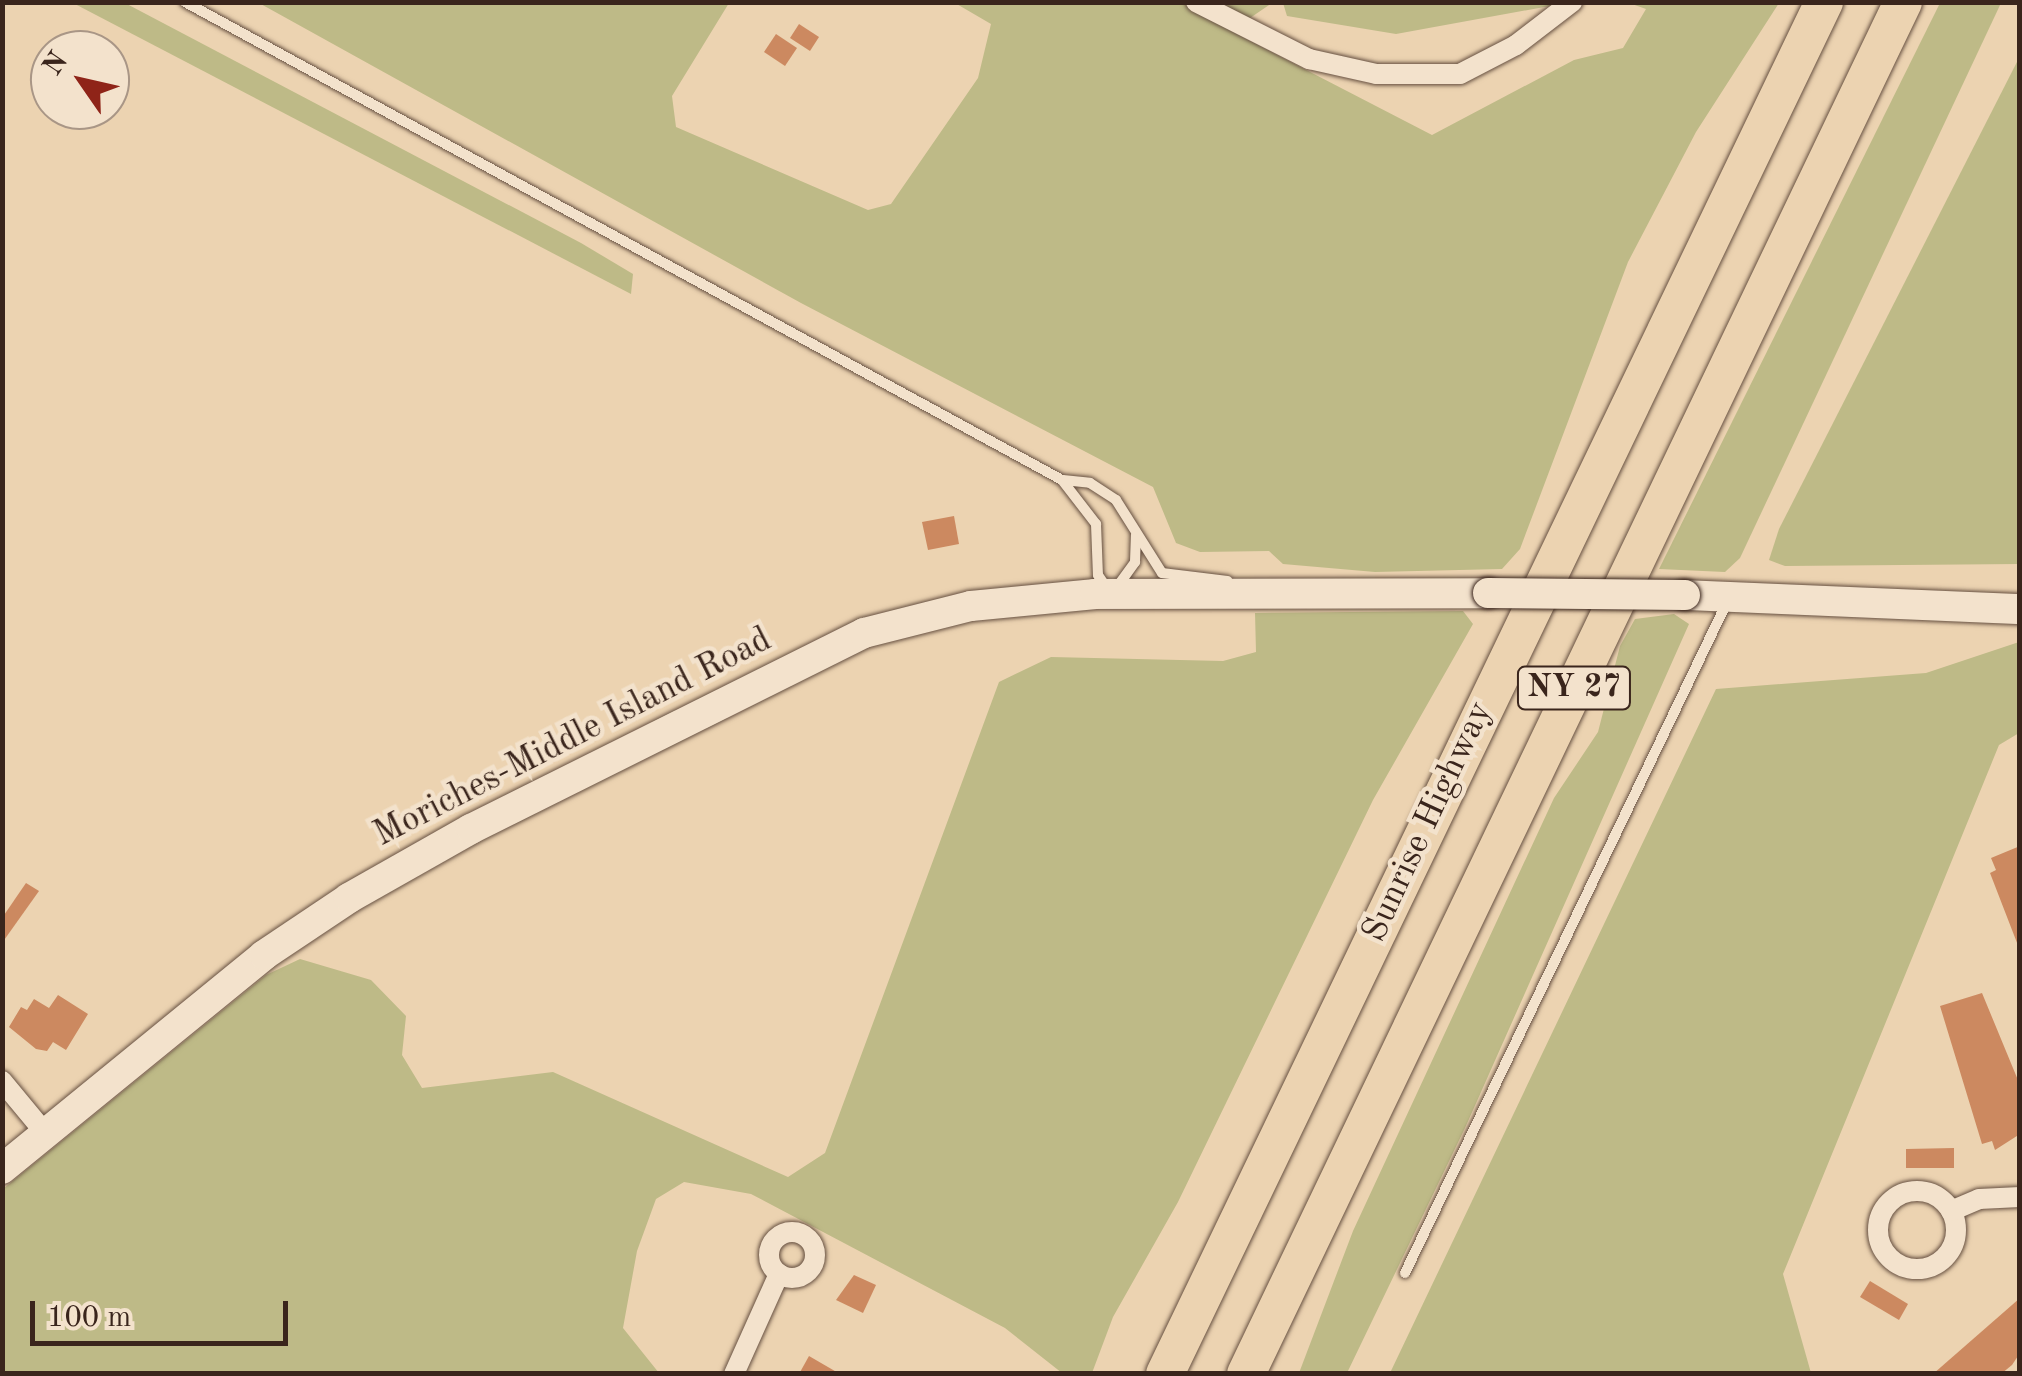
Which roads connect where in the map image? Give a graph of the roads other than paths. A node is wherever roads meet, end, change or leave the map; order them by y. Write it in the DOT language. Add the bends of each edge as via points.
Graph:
graph roads {
  1 [pos="185,2"];
  2 [pos="1196,2"];
  3 [pos="1572,2"];
  4 [pos="1824,2"];
  5 [pos="1903,2"];
  6 [pos="1062,480"];
  7 [pos="1136,535"];
  8 [pos="1111,593"];
  9 [pos="1265,594"];
  10 [pos="1729,596"];
  11 [pos="2020,609"];
  12 [pos="2,1082"];
  13 [pos="46,1134"];
  14 [pos="2,1169"];
  15 [pos="2020,1197"];
  16 [pos="1951,1211"];
  17 [pos="1405,1273"];
  18 [pos="779,1274"];
  19 [pos="734,1374"];
  20 [pos="1166,1374"];
  21 [pos="1246,1374"];
  1 -- 6 [label="lane"];
  2 -- 3 [label="street" via="1309,59 1376,74 1460,74 1516,46"];
  4 -- 20 [label="highway, Sunrise Highway / NY 27"];
  5 -- 21 [label="highway, Sunrise Highway / NY 27"];
  6 -- 7 [label="lane" via="1105,492"];
  6 -- 8 [label="lane" via="1096,524 1098,575"];
  7 -- 8 [label="lane" via="1135,562"];
  7 -- 9 [label="lane" via="1162,573 1223,580"];
  8 -- 9 [label="main road, Moriches-Middle Island Road"];
  8 -- 13 [label="main road, Moriches-Middle Island Road" via="971,606 907,620 728,698 326,913"];
  9 -- 10 [label="main road, Moriches-Middle Island Road, bridge"];
  10 -- 11 [label="main road"];
  10 -- 17 [label="lane"];
  12 -- 13 [label="street"];
  13 -- 14 [label="main road, Moriches-Middle Island Road"];
  15 -- 16 [label="street" via="1979,1198"];
  18 -- 19 [label="street"];
}
